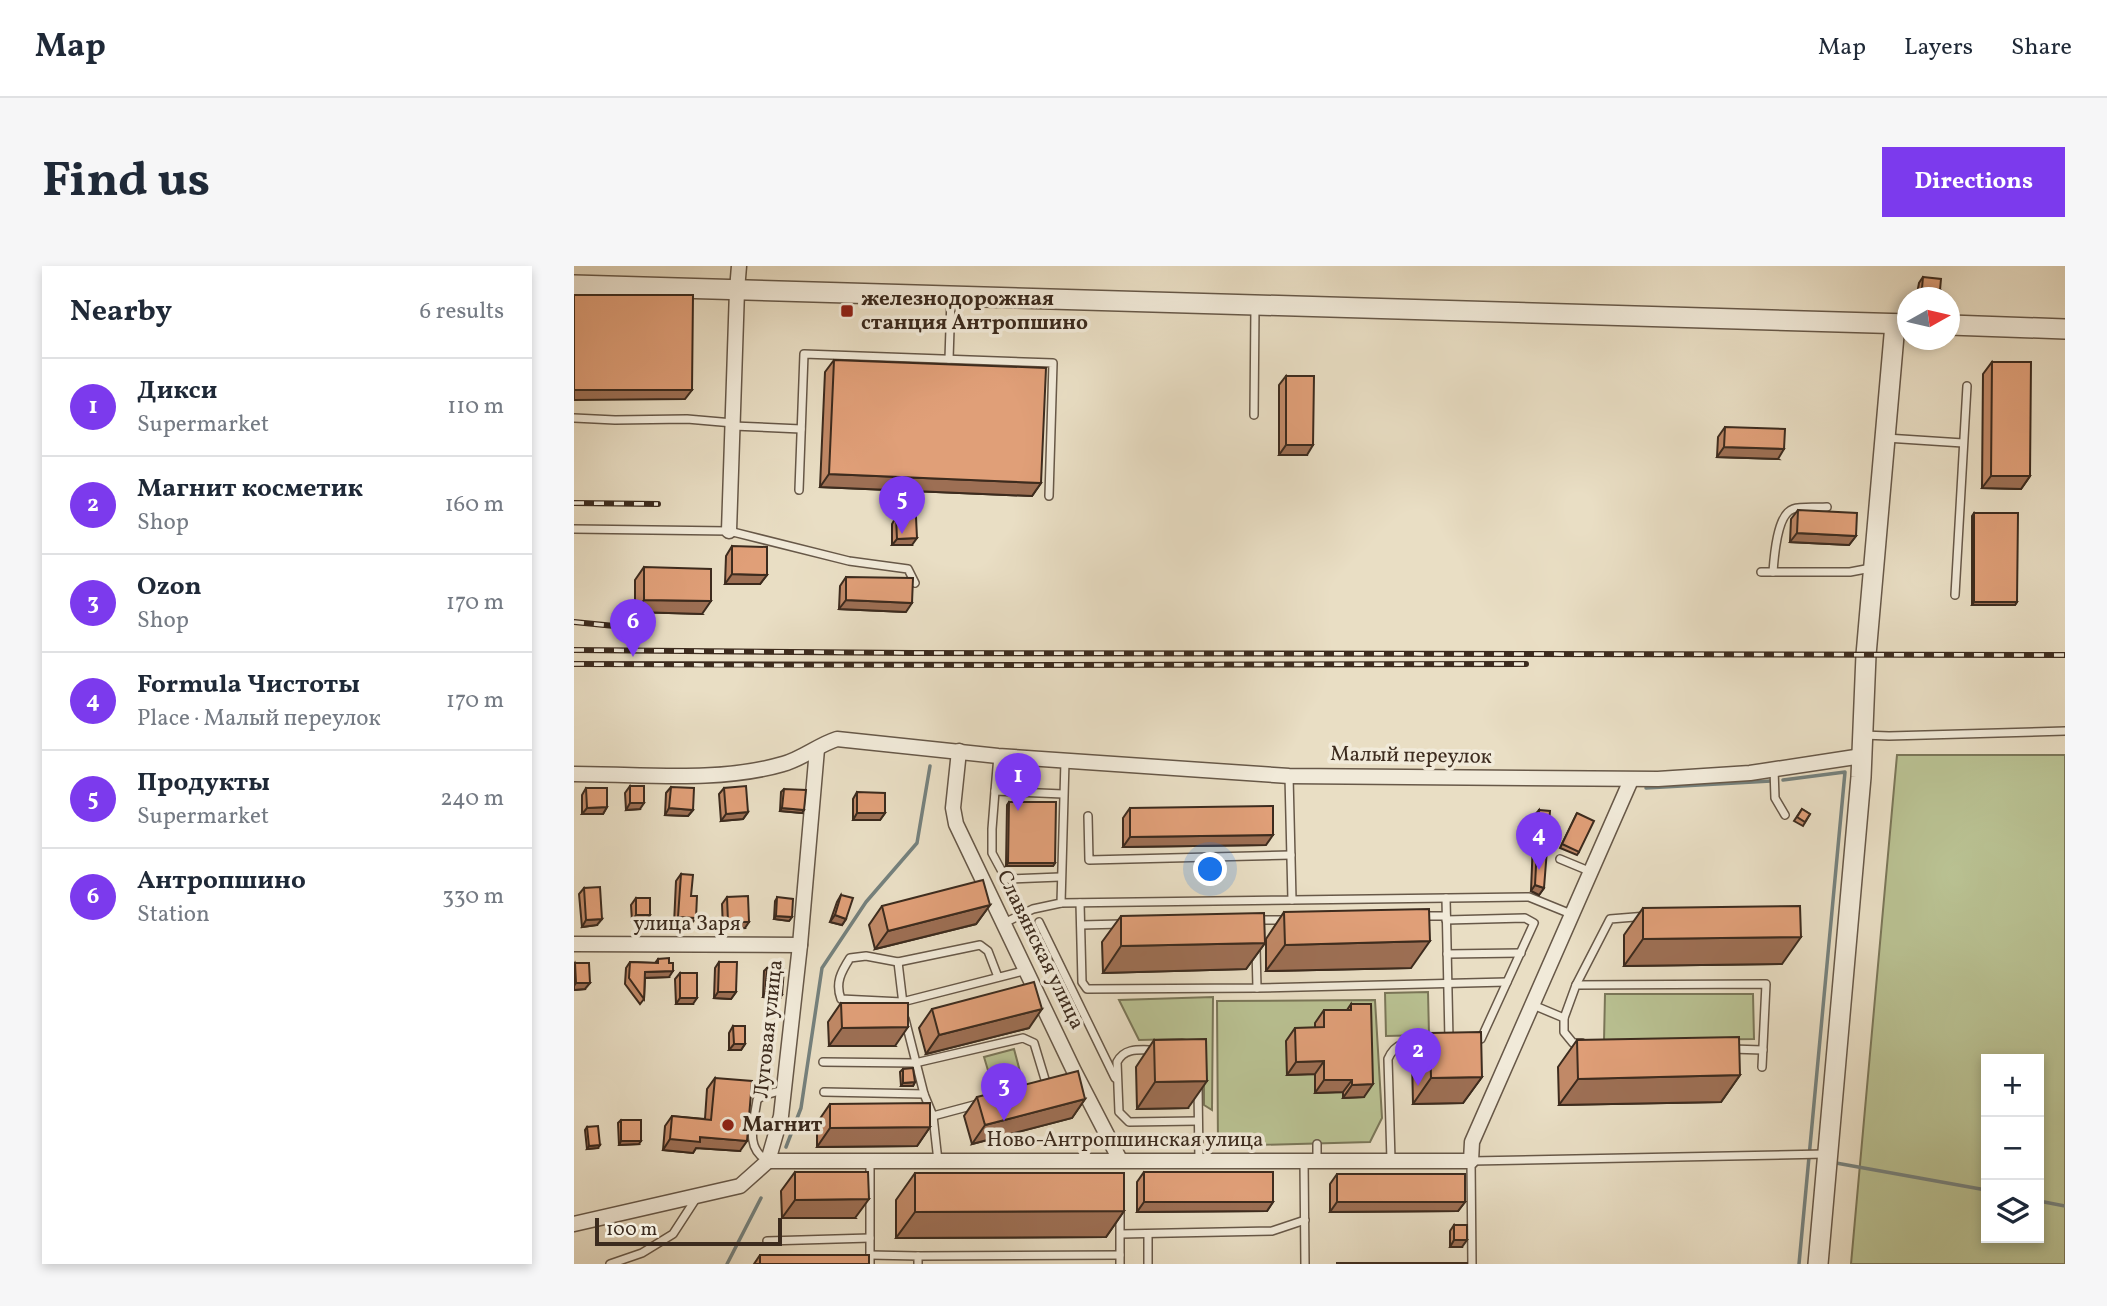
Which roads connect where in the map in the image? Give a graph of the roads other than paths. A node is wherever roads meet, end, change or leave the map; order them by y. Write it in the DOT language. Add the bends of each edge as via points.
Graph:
graph roads {
  1 [pos="740,266"];
  2 [pos="574,285"];
  3 [pos="737,290"];
  4 [pos="951,297"];
  5 [pos="1255,306"];
  6 [pos="1897,324"];
  7 [pos="1960,325"];
  8 [pos="2065,329"];
  9 [pos="1897,350"];
  10 [pos="949,359"];
  11 [pos="1967,386"];
  12 [pos="1254,415"];
  13 [pos="574,418"];
  14 [pos="733,425"];
  15 [pos="801,429"];
  16 [pos="1885,438"];
  17 [pos="1963,443"];
  18 [pos="799,490"];
  19 [pos="1049,496"];
  20 [pos="1827,508"];
  21 [pos="574,529"];
  22 [pos="729,531"];
  23 [pos="1874,567"];
  24 [pos="1760,572"];
  25 [pos="1773,572"];
  26 [pos="915,583"];
  27 [pos="1955,595"];
  28 [pos="2065,731"];
  29 [pos="1863,735"];
  30 [pos="817,749"];
  31 [pos="959,751"];
  32 [pos="998,756"];
  33 [pos="1862,756"];
  34 [pos="1065,760"];
  35 [pos="1774,769"];
  36 [pos="574,774"];
  37 [pos="1289,776"];
  38 [pos="1631,780"];
  39 [pos="995,791"];
  40 [pos="1063,794"];
  41 [pos="1785,815"];
  42 [pos="1088,816"];
  43 [pos="1291,855"];
  44 [pos="1560,859"];
  45 [pos="1589,871"];
  46 [pos="1060,877"];
  47 [pos="1446,898"];
  48 [pos="1293,900"];
  49 [pos="1255,901"];
  50 [pos="1061,903"];
  51 [pos="1080,903"];
  52 [pos="1572,914"];
  53 [pos="1419,916"];
  54 [pos="1663,916"];
  55 [pos="1446,918"];
  56 [pos="1296,919"];
  57 [pos="1242,920"];
  58 [pos="1255,920"];
  59 [pos="1039,922"];
  60 [pos="1004,923"];
  61 [pos="1135,923"];
  62 [pos="1081,925"];
  63 [pos="574,944"];
  64 [pos="800,945"];
  65 [pos="1521,953"];
  66 [pos="1447,954"];
  67 [pos="898,962"];
  68 [pos="1027,970"];
  69 [pos="998,977"];
  70 [pos="1507,982"];
  71 [pos="1447,983"];
  72 [pos="1576,985"];
  73 [pos="1257,988"];
  74 [pos="1087,989"];
  75 [pos="1076,995"];
  76 [pos="902,1002"];
  77 [pos="1532,1005"];
  78 [pos="1563,1018"];
  79 [pos="1449,1042"];
  80 [pos="1587,1043"];
  81 [pos="1162,1049"];
  82 [pos="1723,1049"];
  83 [pos="1763,1050"];
  84 [pos="823,1062"];
  85 [pos="915,1063"];
  86 [pos="1762,1068"];
  87 [pos="1197,1075"];
  88 [pos="1056,1081"];
  89 [pos="1117,1082"];
  90 [pos="1046,1086"];
  91 [pos="1034,1089"];
  92 [pos="784,1090"];
  93 [pos="824,1092"];
  94 [pos="924,1094"];
  95 [pos="984,1102"];
  96 [pos="933,1116"];
  97 [pos="1198,1121"];
  98 [pos="1317,1144"];
  99 [pos="1828,1154"];
  100 [pos="870,1160"];
  101 [pos="1199,1160"];
  102 [pos="1311,1160"];
  103 [pos="1391,1160"];
  104 [pos="938,1161"];
  105 [pos="1471,1161"];
  106 [pos="774,1162"];
  107 [pos="1120,1166"];
  108 [pos="698,1196"];
  109 [pos="1120,1197"];
  110 [pos="1305,1220"];
  111 [pos="574,1224"];
  112 [pos="1121,1234"];
  113 [pos="1148,1234"];
  114 [pos="870,1238"];
  115 [pos="767,1241"];
  116 [pos="870,1255"];
  117 [pos="1120,1255"];
  118 [pos="918,1260"];
  119 [pos="955,1260"];
  120 [pos="1045,1260"];
  121 [pos="610,1264"];
  122 [pos="870,1264"];
  123 [pos="1120,1264"];
  124 [pos="1148,1264"];
  125 [pos="1306,1264"];
  126 [pos="1472,1264"];
  127 [pos="1818,1264"];
  1 -- 3 [label="street"];
  2 -- 3 [label="street"];
  3 -- 4 [label="street"];
  3 -- 14 [label="street"];
  4 -- 5 [label="street"];
  4 -- 10 [label="lane"];
  5 -- 6 [label="street"];
  5 -- 12 [label="lane"];
  7 -- 8 [label="street"];
  9 -- 16 [label="street"];
  10 -- 15 [label="lane" via="804,354"];
  10 -- 19 [label="lane" via="1053,363"];
  11 -- 17 [label="lane"];
  13 -- 14 [label="lane" via="687,419"];
  14 -- 15 [label="lane"];
  14 -- 22 [label="street"];
  15 -- 18 [label="lane"];
  16 -- 17 [label="lane"];
  16 -- 23 [label="street"];
  17 -- 27 [label="lane"];
  20 -- 25 [label="lane" via="1787,513 1774,545"];
  21 -- 22 [label="lane"];
  22 -- 26 [label="lane" via="873,566 901,566"];
  23 -- 25 [label="lane" via="1850,572"];
  23 -- 29 [label="street"];
  24 -- 25 [label="lane"];
  28 -- 29 [label="lane"];
  29 -- 33 [label="street"];
  30 -- 31 [label="street, Малый переулок" via="837,739"];
  30 -- 36 [label="street, Малый переулок" via="785,764 731,775"];
  30 -- 64 [label="street, Луговая улица"];
  31 -- 32 [label="street, Малый переулок"];
  31 -- 60 [label="street, Славянская улица" via="953,808 956,824"];
  32 -- 34 [label="street, Малый переулок"];
  32 -- 39 [label="lane"];
  33 -- 35 [label="street, Малый переулок"];
  33 -- 99 [label="street"];
  34 -- 37 [label="street, Малый переулок"];
  34 -- 40 [label="lane"];
  35 -- 38 [label="street, Малый переулок"];
  35 -- 41 [label="lane" via="1775,798"];
  37 -- 38 [label="street, Малый переулок"];
  37 -- 43 [label="lane"];
  38 -- 45 [label="street"];
  39 -- 40 [label="lane"];
  39 -- 46 [label="lane" via="992,853 1006,880"];
  40 -- 46 [label="lane"];
  42 -- 43 [label="lane" via="1089,860"];
  43 -- 48 [label="lane"];
  44 -- 45 [label="lane"];
  45 -- 52 [label="street"];
  46 -- 50 [label="lane"];
  47 -- 48 [label="lane"];
  47 -- 52 [label="lane" via="1529,897"];
  47 -- 55 [label="lane"];
  48 -- 49 [label="lane"];
  49 -- 51 [label="lane"];
  49 -- 58 [label="lane"];
  50 -- 51 [label="lane"];
  50 -- 60 [label="lane" via="1032,909"];
  51 -- 62 [label="lane"];
  52 -- 77 [label="street"];
  53 -- 55 [label="lane"];
  54 -- 72 [label="lane" via="1610,919"];
  55 -- 65 [label="lane" via="1525,918 1534,923"];
  55 -- 66 [label="lane"];
  56 -- 58 [label="lane"];
  57 -- 58 [label="lane"];
  58 -- 73 [label="lane"];
  59 -- 75 [label="lane"];
  60 -- 68 [label="street, Славянская улица"];
  61 -- 62 [label="lane"];
  62 -- 74 [label="lane" via="1082,982"];
  63 -- 64 [label="street, улица Заря"];
  64 -- 92 [label="street, Луговая улица"];
  65 -- 66 [label="lane"];
  65 -- 70 [label="lane"];
  66 -- 71 [label="lane"];
  67 -- 69 [label="lane" via="980,945 988,951"];
  67 -- 76 [label="lane"];
  67 -- 76 [label="lane" via="850,958 840,972 837,989 841,999"];
  68 -- 69 [label="lane"];
  68 -- 107 [label="street, Славянская улица" via="1070,1073"];
  69 -- 76 [label="lane"];
  70 -- 71 [label="lane"];
  70 -- 79 [label="lane" via="1481,1039"];
  71 -- 73 [label="lane"];
  71 -- 79 [label="lane"];
  72 -- 78 [label="lane"];
  72 -- 83 [label="lane" via="1766,984"];
  73 -- 74 [label="lane"];
  74 -- 75 [label="lane"];
  75 -- 89 [label="lane"];
  76 -- 85 [label="lane"];
  77 -- 78 [label="lane"];
  77 -- 105 [label="street" via="1472,1142"];
  78 -- 80 [label="lane" via="1564,1032 1573,1043"];
  79 -- 103 [label="lane" via="1404,1043 1393,1048 1388,1059"];
  81 -- 89 [label="lane" via="1121,1054"];
  82 -- 83 [label="lane"];
  83 -- 86 [label="lane"];
  84 -- 85 [label="lane"];
  85 -- 90 [label="lane" via="1023,1038 1034,1043"];
  85 -- 94 [label="lane"];
  87 -- 97 [label="lane"];
  88 -- 90 [label="lane"];
  89 -- 97 [label="lane" via="1119,1112 1129,1122"];
  90 -- 91 [label="lane"];
  92 -- 106 [label="street, Луговая улица"];
  92 -- 106 [label="lane" via="757,1100 752,1145 756,1153"];
  93 -- 94 [label="lane"];
  94 -- 96 [label="lane"];
  95 -- 96 [label="lane"];
  96 -- 104 [label="lane"];
  97 -- 101 [label="lane"];
  98 -- 102 [label="lane"];
  99 -- 105 [label="lane"];
  99 -- 127 [label="street"];
  100 -- 104 [label="street, Ново-Антропшинская улица"];
  100 -- 106 [label="street, Ново-Антропшинская улица"];
  100 -- 114 [label="lane"];
  101 -- 102 [label="street, Ново-Антропшинская улица"];
  101 -- 107 [label="street, Ново-Антропшинская улица"];
  102 -- 103 [label="street, Ново-Антропшинская улица"];
  102 -- 110 [label="lane"];
  103 -- 105 [label="street, Ново-Антропшинская улица"];
  104 -- 107 [label="street, Ново-Антропшинская улица"];
  105 -- 126 [label="lane"];
  106 -- 108 [label="street" via="740,1186"];
  108 -- 111 [label="street"];
  108 -- 121 [label="lane" via="673,1234 642,1253"];
  109 -- 112 [label="lane"];
  110 -- 113 [label="lane" via="1272,1231"];
  110 -- 125 [label="lane"];
  112 -- 113 [label="lane"];
  112 -- 117 [label="lane"];
  113 -- 124 [label="lane"];
  114 -- 115 [label="lane"];
  114 -- 116 [label="lane"];
  116 -- 118 [label="lane"];
  116 -- 122 [label="lane"];
  117 -- 120 [label="lane"];
  117 -- 123 [label="lane"];
  118 -- 119 [label="lane"];
  119 -- 120 [label="lane"];
}
